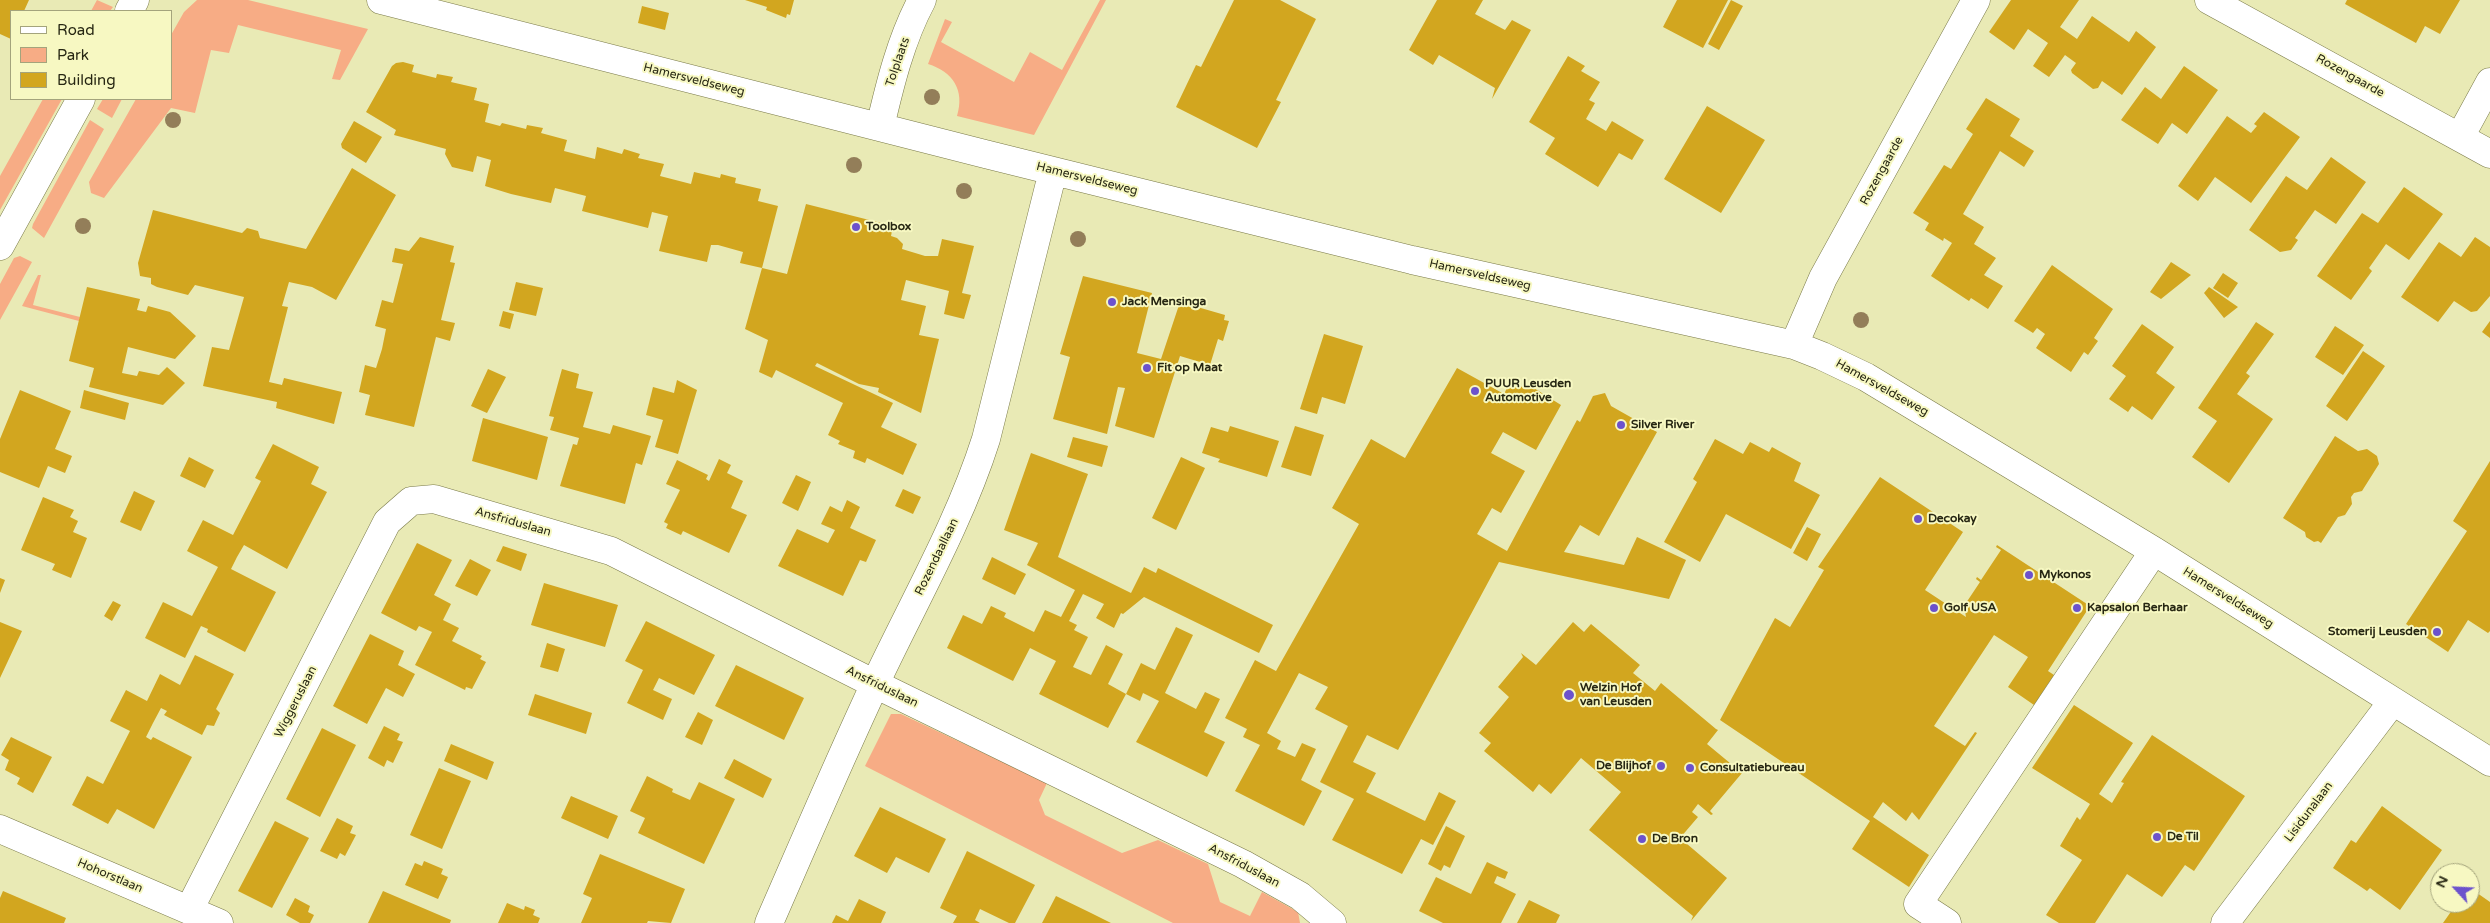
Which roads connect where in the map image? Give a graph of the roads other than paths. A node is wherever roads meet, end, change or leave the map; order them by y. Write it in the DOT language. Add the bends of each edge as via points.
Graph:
graph roads {
  1 [pos="380,0"];
  2 [pos="922,0"];
  3 [pos="1976,0"];
  4 [pos="2209,0"];
  5 [pos="2490,82"];
  6 [pos="80,100"];
  7 [pos="880,127"];
  8 [pos="2460,137"];
  9 [pos="2490,154"];
  10 [pos="1053,171"];
  11 [pos="0,246"];
  12 [pos="1794,345"];
  13 [pos="411,501"];
  14 [pos="2154,551"];
  15 [pos="875,684"];
  16 [pos="2394,701"];
  17 [pos="2490,762"];
  18 [pos="0,829"];
  19 [pos="190,910"];
  20 [pos="219,923"];
  21 [pos="769,923"];
  22 [pos="1332,923"];
  23 [pos="1947,923"];
  24 [pos="2225,923"];
  1 -- 7 [label="street, Hamersveldseweg"];
  2 -- 7 [label="street, Tolplaats" via="891,77"];
  3 -- 12 [label="street, Rozengaarde" via="1823,278"];
  4 -- 8 [label="street, Rozengaarde"];
  5 -- 8 [label="street"];
  6 -- 11 [label="street"];
  7 -- 10 [label="street, Hamersveldseweg"];
  8 -- 9 [label="street, Rozengaarde"];
  10 -- 12 [label="street, Hamersveldseweg" via="1412,260"];
  10 -- 15 [label="street, Rozendaallaan" via="975,473 962,507"];
  12 -- 14 [label="street, Hamersveldseweg" via="1866,376"];
  13 -- 15 [label="street, Ansfriduslaan" via="434,499 611,551"];
  13 -- 19 [label="street, Wiggeruslaan" via="388,522"];
  14 -- 16 [label="street, Hamersveldseweg"];
  14 -- 23 [label="street" via="1918,904"];
  15 -- 21 [label="street, Rozendaallaan"];
  15 -- 22 [label="street, Ansfriduslaan" via="1243,864 1300,896"];
  16 -- 17 [label="street, Hamersveldseweg"];
  16 -- 24 [label="street, Lisidunalaan"];
  18 -- 19 [label="street, Hohorstlaan"];
  19 -- 20 [label="street, Hohorstlaan"];
}
